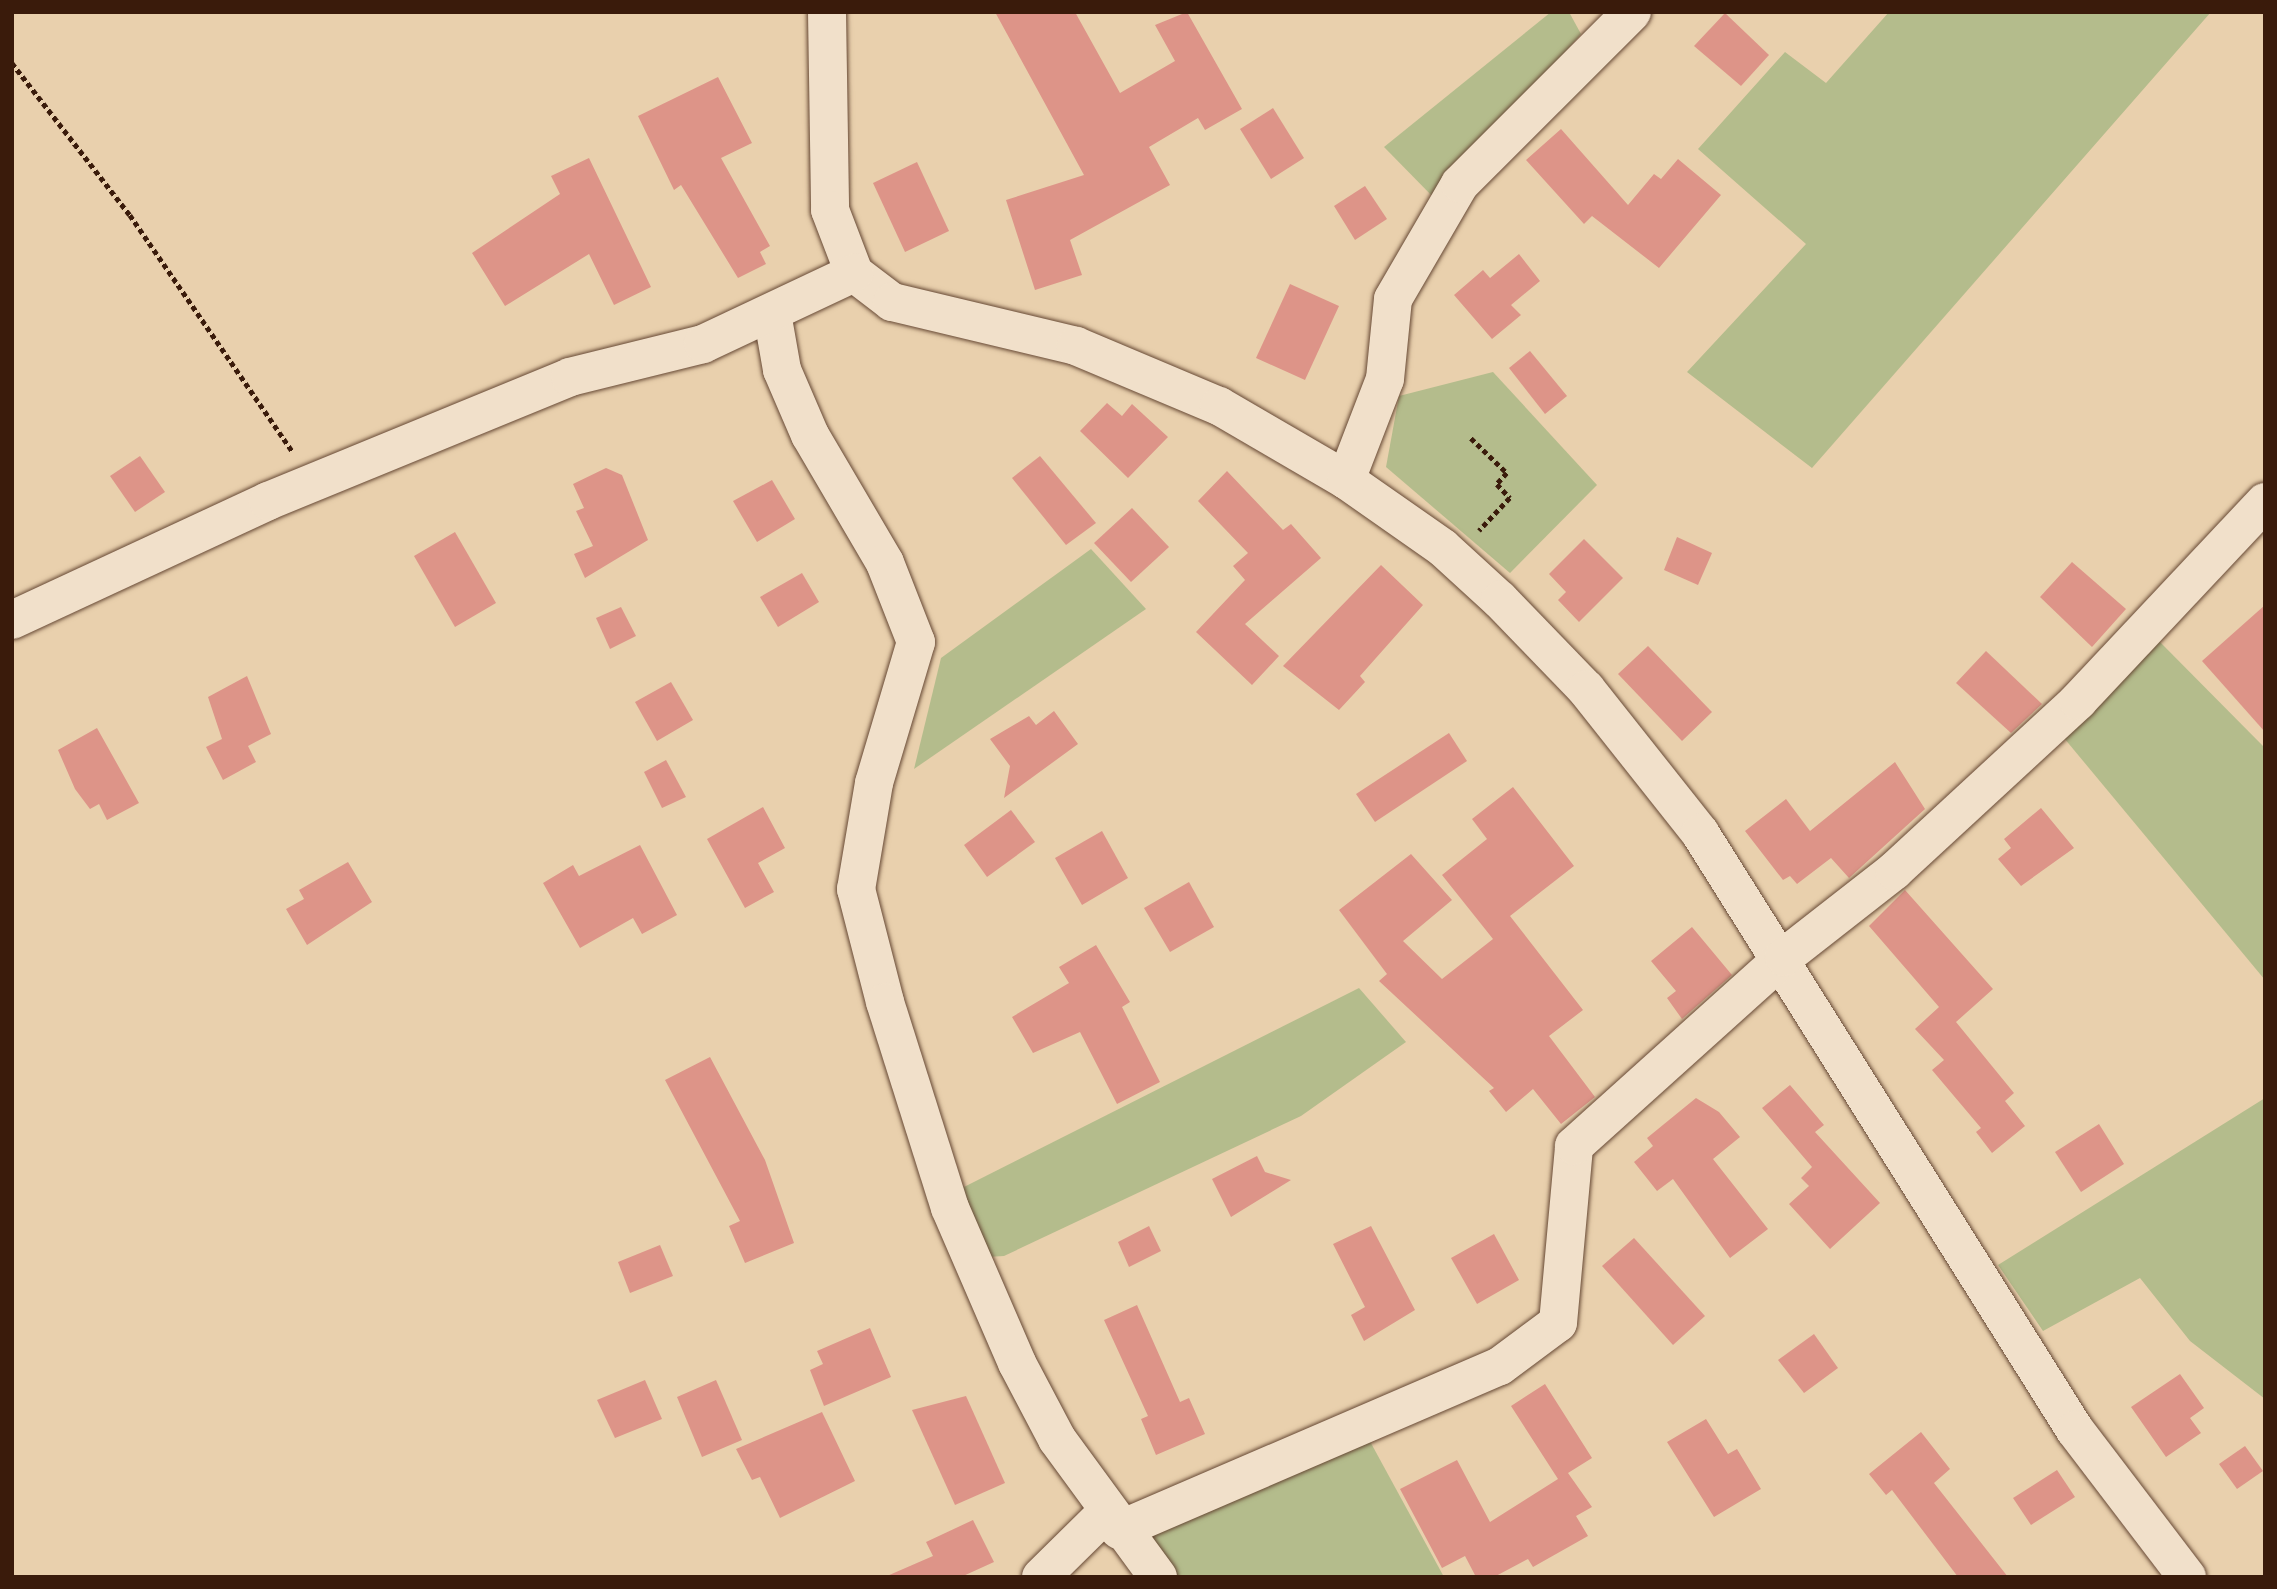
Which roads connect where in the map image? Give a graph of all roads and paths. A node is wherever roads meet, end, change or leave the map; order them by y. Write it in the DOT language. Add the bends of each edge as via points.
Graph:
graph roads {
  1 [pos="827,12"];
  2 [pos="1632,12"];
  3 [pos="12,63"];
  4 [pos="854,273"];
  5 [pos="772,313"];
  6 [pos="1471,438"];
  7 [pos="1346,481"];
  8 [pos="313,482"];
  9 [pos="2265,502"];
  10 [pos="1475,535"];
  11 [pos="12,620"];
  12 [pos="1784,957"];
  13 [pos="1113,1521"];
  14 [pos="1041,1577"];
  15 [pos="1158,1577"];
  16 [pos="2187,1577"];
  1 -- 4 [label="street" via="830,210"];
  2 -- 7 [label="street" via="1460,184 1393,299 1385,379"];
  3 -- 8 [label="path" via="130,215"];
  4 -- 5 [label="street"];
  4 -- 7 [label="street" via="876,293 910,308 1076,346 1147,372 1219,405"];
  5 -- 8 [label="street" via="703,344 570,377"];
  5 -- 13 [label="street" via="782,370 810,435 885,563 916,642 874,783 856,889 870,953 950,1208 1017,1363 1057,1439"];
  6 -- 10 [label="path" via="1507,474 1497,484 1510,498"];
  7 -- 12 [label="street" via="1459,563 1586,689 1700,832"];
  8 -- 11 [label="street"];
  9 -- 12 [label="street" via="2078,701 1894,871"];
  12 -- 13 [label="street" via="1574,1146 1559,1323 1500,1366"];
  12 -- 16 [label="street" via="2075,1430"];
  13 -- 14 [label="street"];
  13 -- 15 [label="street"];
}
